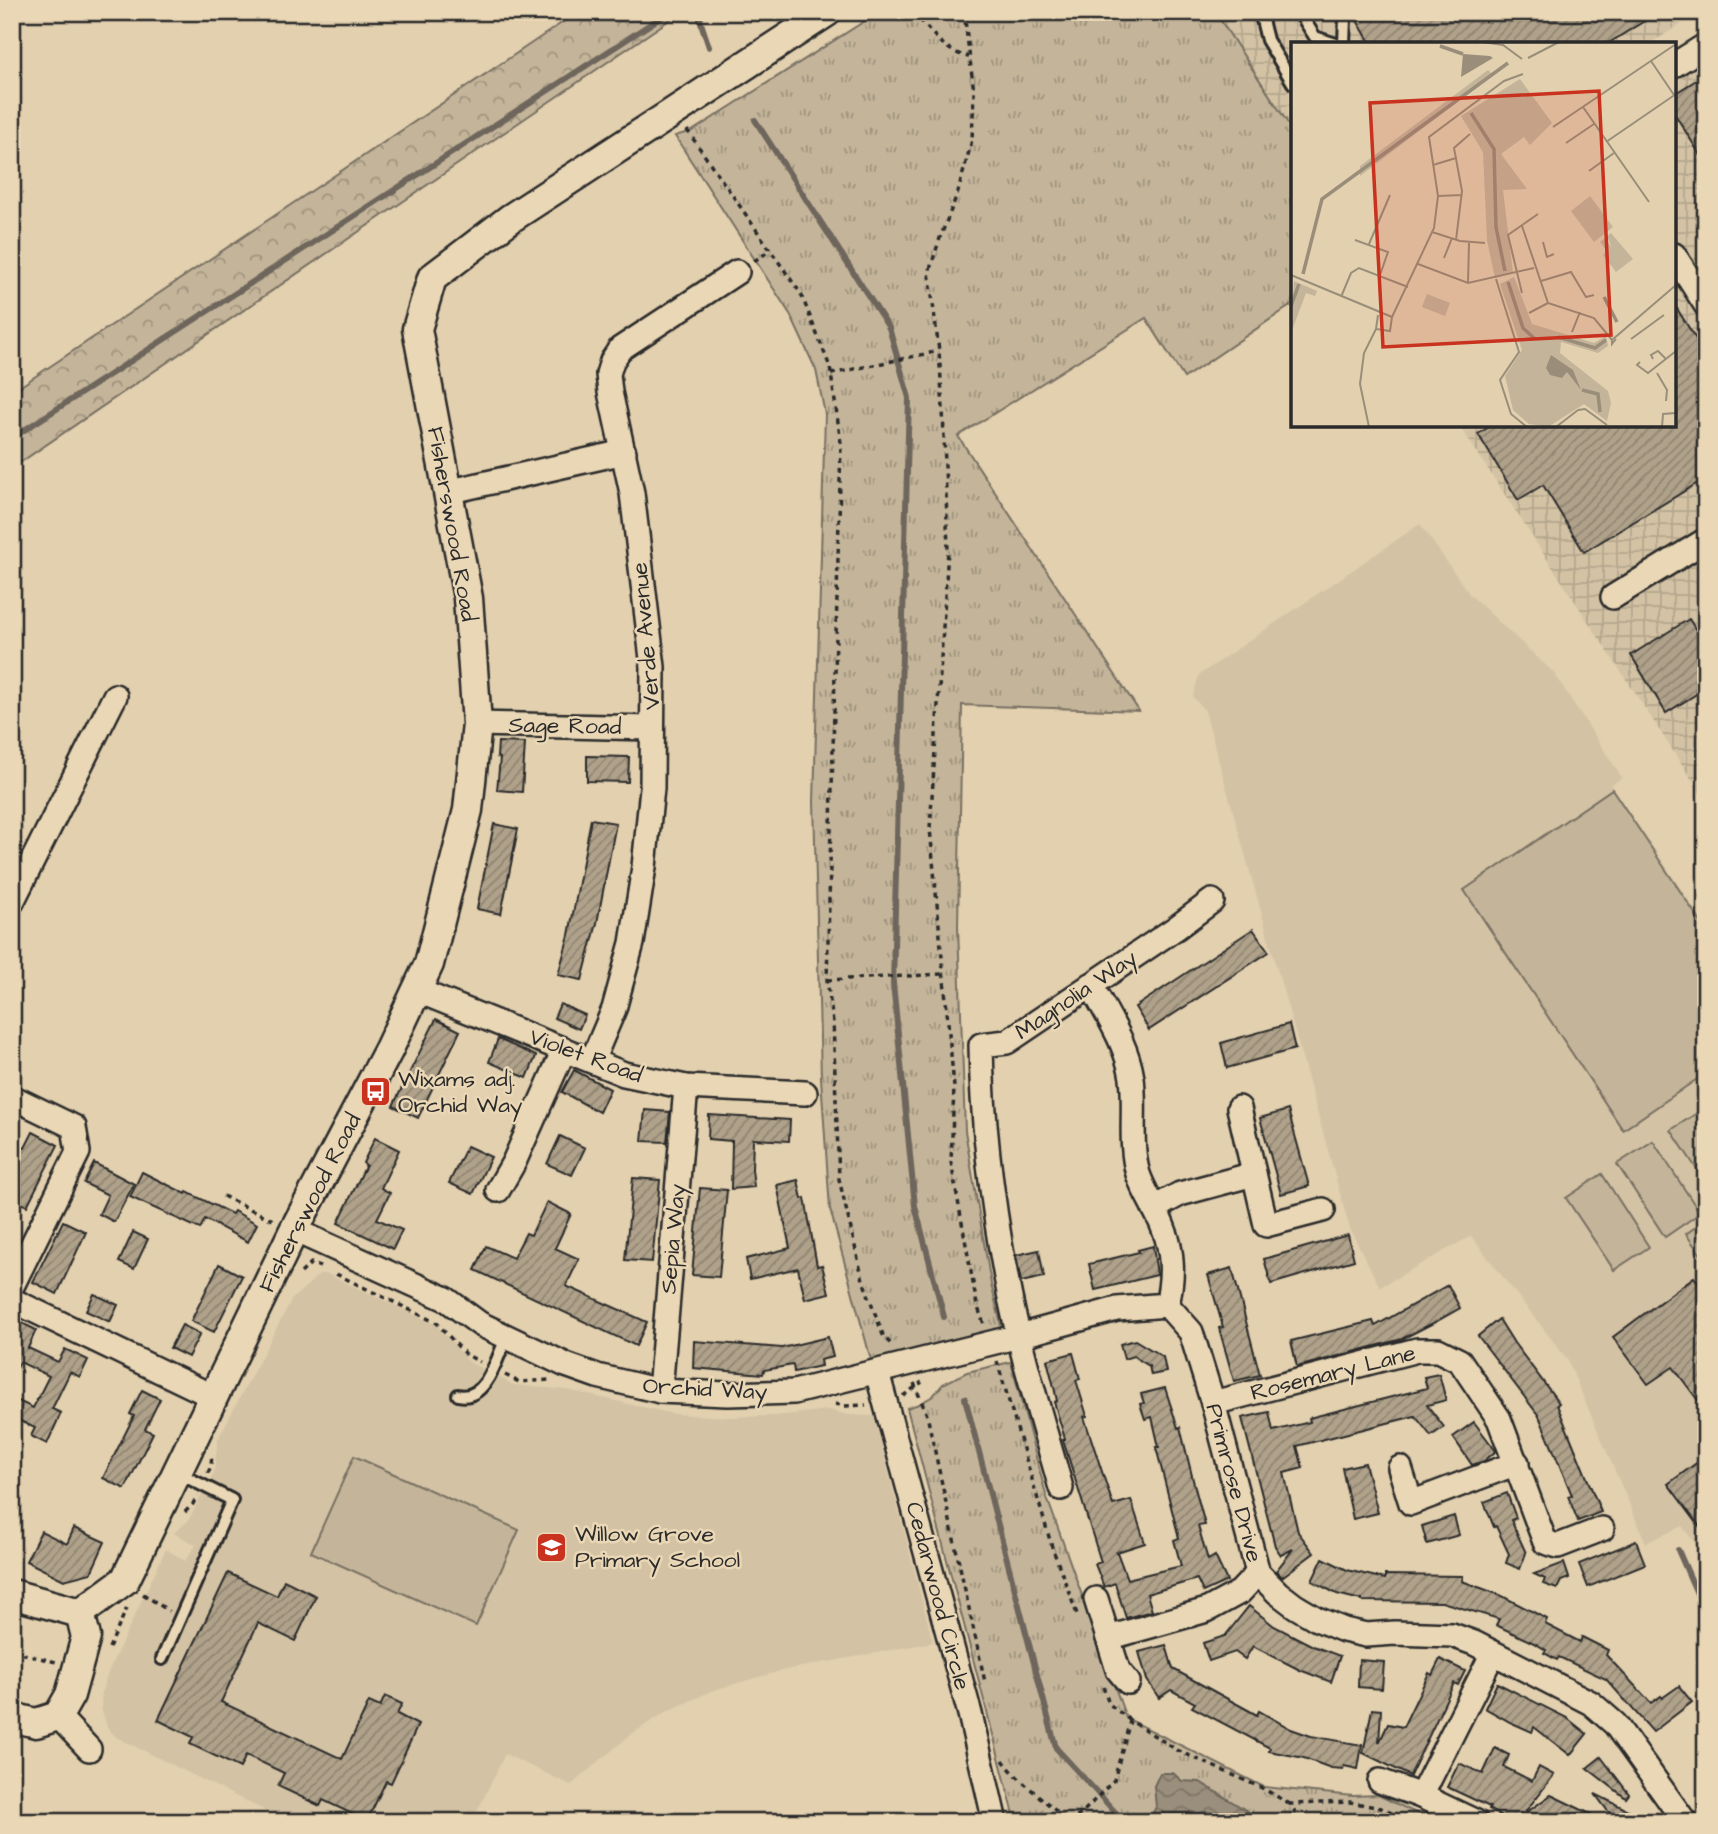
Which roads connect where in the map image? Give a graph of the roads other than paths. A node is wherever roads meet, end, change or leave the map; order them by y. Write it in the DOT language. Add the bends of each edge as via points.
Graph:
graph roads {
  1 [pos="827,12"];
  2 [pos="1260,12"];
  3 [pos="1299,12"];
  4 [pos="1342,12"];
  5 [pos="1330,42"];
  6 [pos="1344,42"];
  7 [pos="1706,45"];
  8 [pos="1676,64"];
  9 [pos="1291,80"];
  10 [pos="1676,258"];
  11 [pos="737,272"];
  12 [pos="1706,305"];
  13 [pos="624,452"];
  14 [pos="447,492"];
  15 [pos="1706,540"];
  16 [pos="1613,597"];
  17 [pos="116,696"];
  18 [pos="477,724"];
  19 [pos="652,728"];
  20 [pos="1212,901"];
  21 [pos="12,902"];
  22 [pos="1091,985"];
  23 [pos="416,990"];
  24 [pos="564,1050"];
  25 [pos="593,1061"];
  26 [pos="686,1087"];
  27 [pos="805,1093"];
  28 [pos="12,1097"];
  29 [pos="1239,1108"];
  30 [pos="1254,1174"];
  31 [pos="498,1190"];
  32 [pos="1154,1208"];
  33 [pos="1323,1210"];
  34 [pos="294,1230"];
  35 [pos="12,1286"];
  36 [pos="12,1300"];
  37 [pos="1167,1305"];
  38 [pos="1019,1336"];
  39 [pos="506,1338"];
  40 [pos="877,1372"];
  41 [pos="660,1391"];
  42 [pos="458,1395"];
  43 [pos="214,1397"];
  44 [pos="1213,1404"];
  45 [pos="1517,1463"];
  46 [pos="1399,1468"];
  47 [pos="176,1472"];
  48 [pos="1061,1488"];
  49 [pos="1602,1529"];
  50 [pos="1258,1573"];
  51 [pos="12,1594"];
  52 [pos="1096,1599"];
  53 [pos="80,1613"];
  54 [pos="1108,1638"];
  55 [pos="1493,1653"];
  56 [pos="162,1658"];
  57 [pos="1128,1682"];
  58 [pos="58,1716"];
  59 [pos="12,1717"];
  60 [pos="89,1749"];
  61 [pos="1380,1781"];
  62 [pos="1421,1796"];
  63 [pos="995,1822"];
  64 [pos="1476,1822"];
  65 [pos="1685,1822"];
  1 -- 14 [label="street, Fisherswood Road" via="511,218 432,278 417,329"];
  2 -- 9 [label="lane" via="1267,40"];
  3 -- 5 [label="lane" via="1315,37"];
  4 -- 6 [label="lane"];
  7 -- 8 [label="street"];
  10 -- 12 [label="street"];
  11 -- 13 [label="street, Verde Avenue" via="620,349 612,361 610,392"];
  13 -- 14 [label="street"];
  13 -- 19 [label="street, Verde Avenue" via="653,667"];
  14 -- 18 [label="street, Fisherswood Road" via="468,598"];
  15 -- 16 [label="street"];
  17 -- 21 [label="street"];
  18 -- 19 [label="street, Sage Road"];
  18 -- 23 [label="street, Fisherswood Road" via="468,810 429,964"];
  19 -- 25 [label="street, Verde Avenue" via="645,867 632,943 614,1009"];
  20 -- 22 [label="street, Magnolia Way"];
  22 -- 32 [label="street" via="1124,1046 1132,1078 1132,1140 1138,1174"];
  22 -- 38 [label="street, Magnolia Way" via="1007,1042 981,1045 991,1184"];
  23 -- 24 [label="street, Violet Road"];
  23 -- 34 [label="street, Fisherswood Road"];
  24 -- 25 [label="street, Violet Road"];
  24 -- 31 [label="street"];
  25 -- 26 [label="street, Violet Road" via="624,1074"];
  26 -- 27 [label="street, Violet Road"];
  26 -- 41 [label="street, Sepia Way"];
  28 -- 35 [label="street" via="74,1127 78,1152"];
  29 -- 30 [label="street"];
  30 -- 32 [label="street" via="1180,1194"];
  30 -- 33 [label="street" via="1266,1225"];
  32 -- 37 [label="street" via="1172,1262"];
  34 -- 39 [label="street, Orchid Way" via="446,1299"];
  34 -- 43 [label="street, Fisherswood Road"];
  36 -- 43 [label="street"];
  37 -- 38 [label="street, Orchid Way" via="1117,1309"];
  37 -- 44 [label="street, Primrose Drive" via="1191,1332"];
  38 -- 40 [label="street, Orchid Way"];
  38 -- 48 [label="street"];
  39 -- 41 [label="street, Orchid Way" via="597,1376"];
  39 -- 42 [label="lane" via="481,1389 465,1397"];
  40 -- 41 [label="street, Orchid Way" via="794,1392"];
  40 -- 63 [label="street, Cedarwood Circle" via="962,1711"];
  43 -- 47 [label="street, Fisherswood Road"];
  44 -- 45 [label="street, Rosemary Lane" via="1417,1350 1438,1350 1460,1361 1499,1419"];
  44 -- 50 [label="street, Primrose Drive"];
  45 -- 46 [label="street" via="1411,1503"];
  45 -- 49 [label="street, Rosemary Lane" via="1545,1542 1558,1546"];
  47 -- 53 [label="street, Fisherswood Road" via="130,1585"];
  47 -- 56 [label="lane" via="232,1500"];
  50 -- 54 [label="street" via="1240,1592 1207,1610"];
  50 -- 55 [label="street, Primrose Drive" via="1294,1606 1344,1630 1366,1635 1452,1635"];
  51 -- 53 [label="street"];
  52 -- 54 [label="street"];
  53 -- 58 [label="street" via="86,1637 70,1695"];
  54 -- 57 [label="street" via="1118,1670"];
  55 -- 62 [label="street"];
  55 -- 65 [label="street, Primrose Drive" via="1591,1703 1615,1724"];
  58 -- 59 [label="street" via="36,1723"];
  58 -- 60 [label="street"];
  61 -- 62 [label="street"];
  62 -- 64 [label="street"];
}
